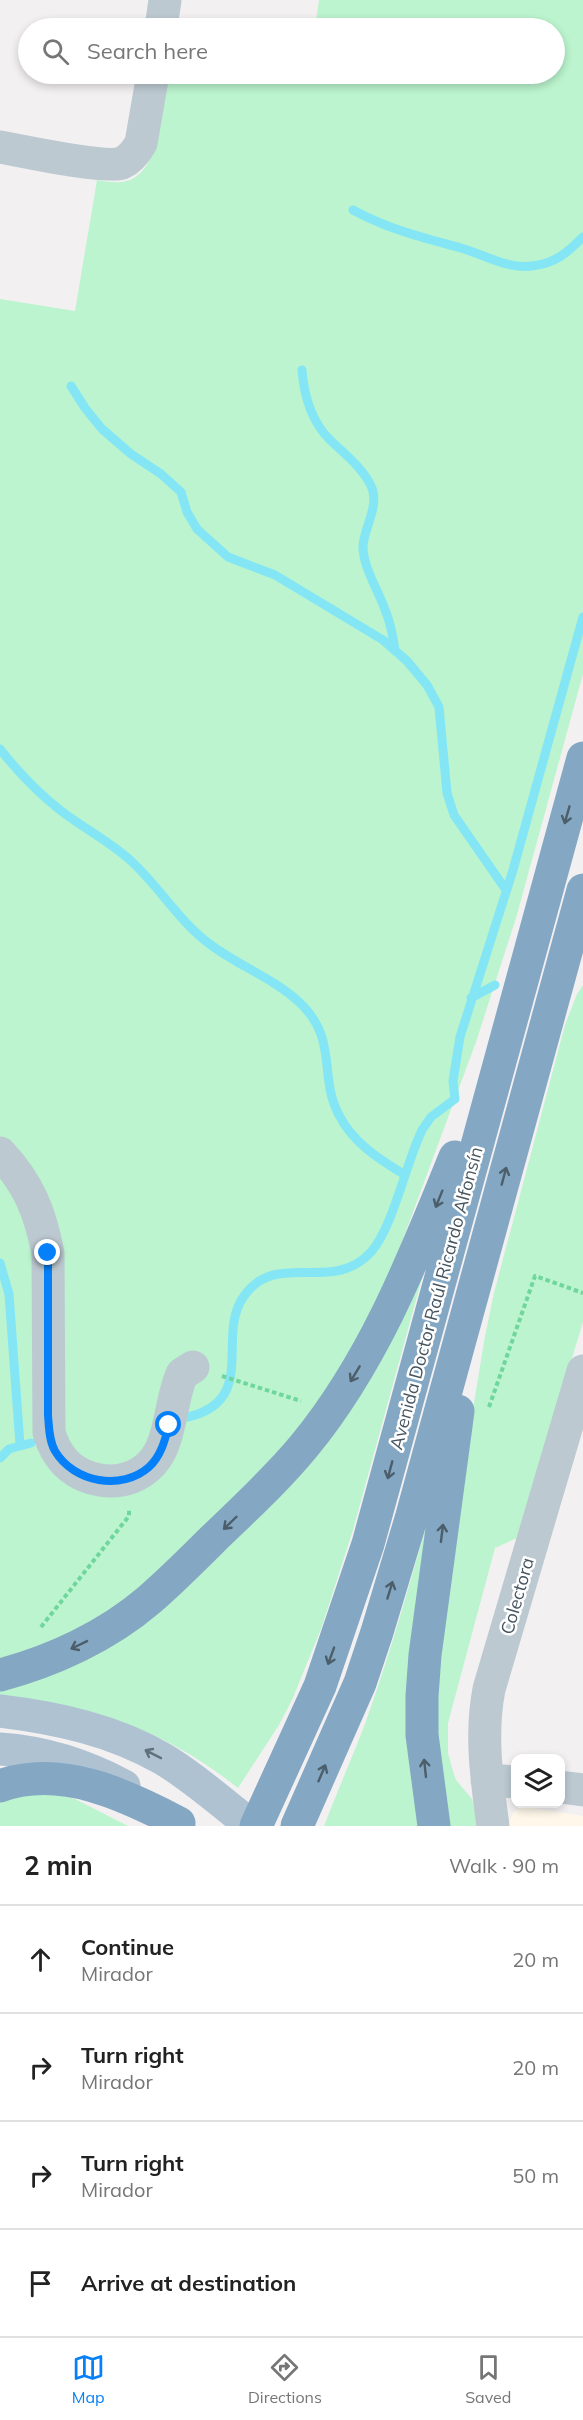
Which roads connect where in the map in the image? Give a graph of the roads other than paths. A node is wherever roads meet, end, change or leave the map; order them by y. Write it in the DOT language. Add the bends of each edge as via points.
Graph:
graph roads {
  1 [pos="165,0"];
  2 [pos="162,18"];
  3 [pos="151,84"];
  4 [pos="0,147"];
  5 [pos="583,758"];
  6 [pos="583,890"];
  7 [pos="583,965"];
  8 [pos="508,1028"];
  9 [pos="536,1058"];
  10 [pos="0,1153"];
  11 [pos="473,1293"];
  12 [pos="193,1366"];
  13 [pos="583,1371"];
  14 [pos="0,1675"];
  15 [pos="0,1712"];
  16 [pos="0,1749"];
  17 [pos="286,1764"];
  18 [pos="501,1781"];
  19 [pos="0,1786"];
  20 [pos="565,1788"];
  21 [pos="583,1790"];
  22 [pos="182,1824"];
  23 [pos="236,1826"];
  24 [pos="254,1826"];
  25 [pos="297,1826"];
  26 [pos="434,1826"];
  27 [pos="493,1826"];
  1 -- 2 [label="street"];
  3 -- 4 [label="street" via="141,143 123,162 104,164"];
  5 -- 8 [label="highway, Avenida Doctor Raúl Ricardo Alfonsín, one-way"];
  6 -- 9 [label="highway, Avenida Doctor Raúl Ricardo Alfonsín"];
  7 -- 9 [label="highway"];
  8 -- 14 [label="highway, one-way" via="381,1328 356,1373 304,1447 148,1601 119,1623 49,1660"];
  8 -- 17 [label="highway, Avenida Doctor Raúl Ricardo Alfonsín, one-way" via="385,1487 320,1686"];
  11 -- 9 [label="highway, Avenida Doctor Raúl Ricardo Alfonsín, one-way"];
  10 -- 12 [label="street" via="32,1195 48,1253 49,1433 62,1461 103,1481 126,1479 150,1466 165,1442 182,1374"];
  25 -- 11 [label="highway, Avenida Doctor Raúl Ricardo Alfonsín, one-way" via="360,1683 377,1632"];
  26 -- 11 [label="highway, one-way" via="422,1735 425,1654"];
  13 -- 18 [label="street, Colectora" via="489,1689 484,1732"];
  24 -- 15 [label="main road, one-way" via="164,1760 124,1740 80,1725"];
  16 -- 22 [label="main road" via="78,1764 135,1792"];
  17 -- 23 [label="highway"];
  17 -- 24 [label="highway, Avenida Doctor Raúl Ricardo Alfonsín"];
  18 -- 27 [label="street, Colectora"];
  19 -- 22 [label="highway" via="47,1779 92,1785 128,1797"];
  20 -- 21 [label="street"];
}
